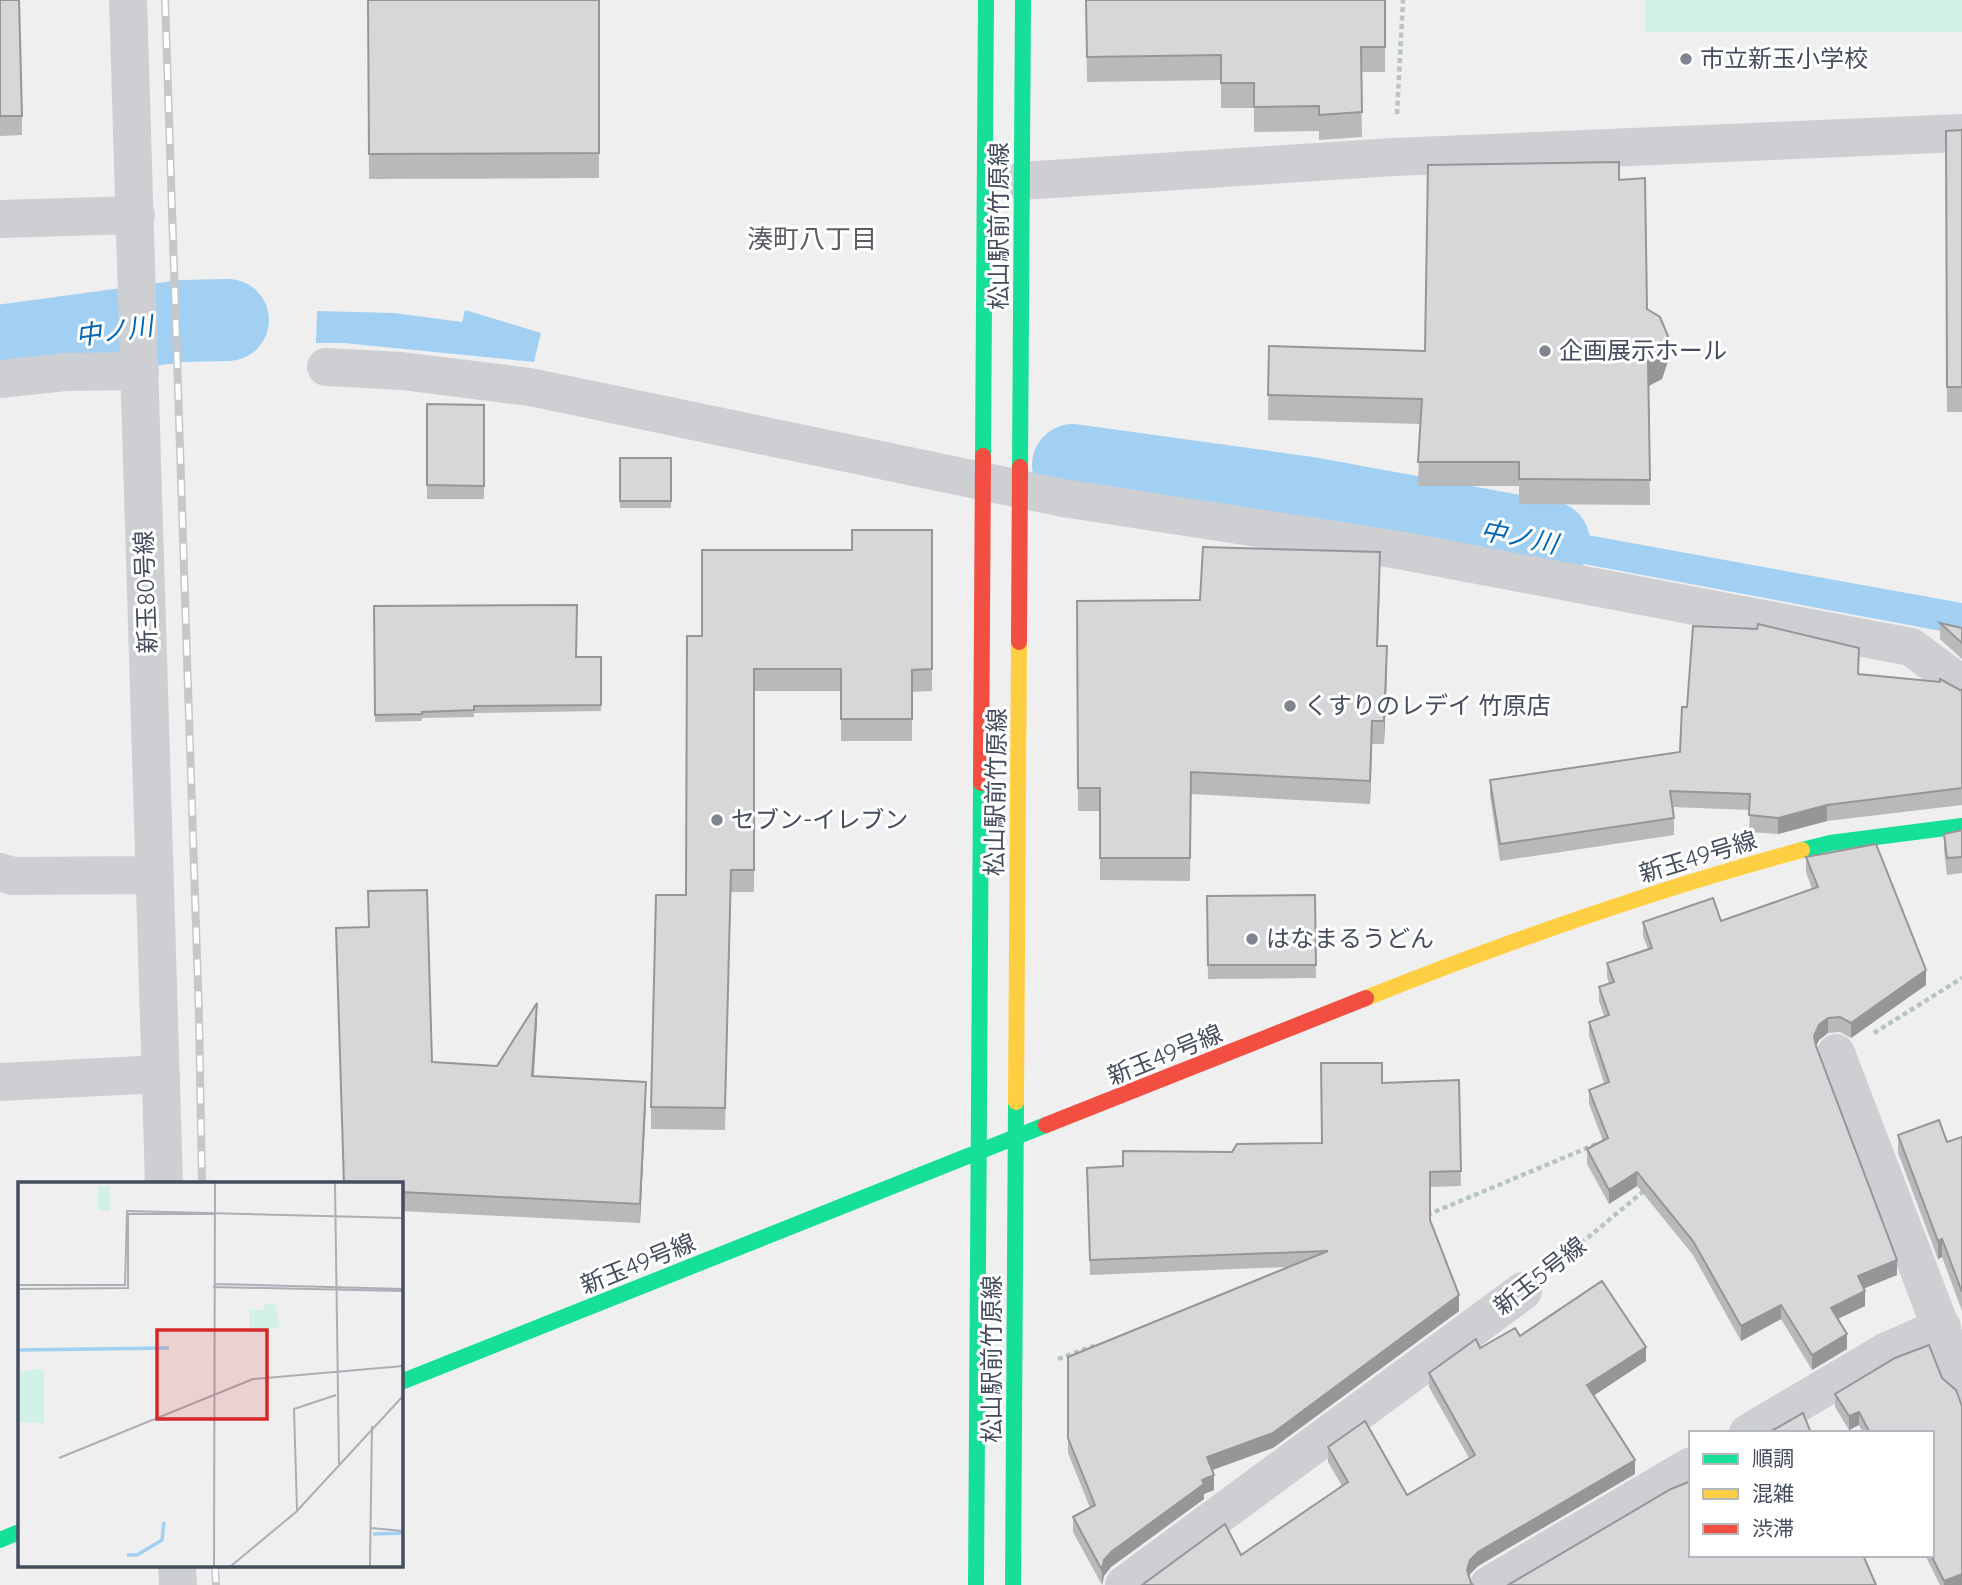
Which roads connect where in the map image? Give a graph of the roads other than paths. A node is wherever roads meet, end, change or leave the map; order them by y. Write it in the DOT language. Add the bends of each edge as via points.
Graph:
graph roads {
  1 [pos="128,0"];
  2 [pos="986,0"];
  3 [pos="1023,0"];
  4 [pos="1962,133"];
  5 [pos="1002,182"];
  6 [pos="135,215"];
  7 [pos="0,219"];
  8 [pos="139,342"];
  9 [pos="326,367"];
  10 [pos="0,379"];
  11 [pos="984,482"];
  12 [pos="1022,489"];
  13 [pos="1962,685"];
  14 [pos="1962,826"];
  15 [pos="0,872"];
  16 [pos="154,875"];
  17 [pos="1836,1053"];
  18 [pos="161,1074"];
  19 [pos="0,1082"];
  20 [pos="1015,1139"];
  21 [pos="977,1153"];
  22 [pos="164,1182"];
  23 [pos="1523,1291"];
  24 [pos="1942,1327"];
  25 [pos="402,1382"];
  26 [pos="1962,1383"];
  27 [pos="1751,1431"];
  28 [pos="1689,1467"];
  29 [pos="18,1532"];
  30 [pos="0,1540"];
  31 [pos="1136,1582"];
  32 [pos="976,1585"];
  33 [pos="1013,1585"];
  34 [pos="1489,1585"];
  1 -- 6 [label="street, 新玉80号線"];
  2 -- 5 [label="street, 松山駅前竹原線"];
  3 -- 5 [label="street, 松山駅前竹原線"];
  4 -- 5 [label="street" via="1394,157"];
  5 -- 11 [label="street, 松山駅前竹原線"];
  5 -- 12 [label="street, 松山駅前竹原線"];
  6 -- 7 [label="street"];
  6 -- 8 [label="street, 新玉80号線"];
  8 -- 10 [label="street" via="65,372"];
  8 -- 16 [label="street, 新玉80号線"];
  9 -- 11 [label="street" via="530,387"];
  11 -- 12 [label="street"];
  11 -- 21 [label="street, 松山駅前竹原線"];
  12 -- 13 [label="street" via="1399,550 1911,647"];
  12 -- 20 [label="street, 松山駅前竹原線"];
  14 -- 20 [label="street, 新玉49号線" via="1830,843 1705,876 1472,956"];
  15 -- 16 [label="street" via="13,876"];
  16 -- 18 [label="street, 新玉80号線"];
  17 -- 24 [label="street"];
  18 -- 19 [label="street"];
  18 -- 22 [label="street, 新玉80号線"];
  20 -- 21 [label="street, 新玉49号線"];
  20 -- 33 [label="street, 松山駅前竹原線"];
  21 -- 25 [label="street, 新玉49号線"];
  21 -- 32 [label="street, 松山駅前竹原線"];
  23 -- 31 [label="street, 新玉5号線"];
  24 -- 26 [label="street"];
  24 -- 27 [label="street" via="1885,1352"];
  28 -- 34 [label="street"];
  29 -- 30 [label="street"];
}
